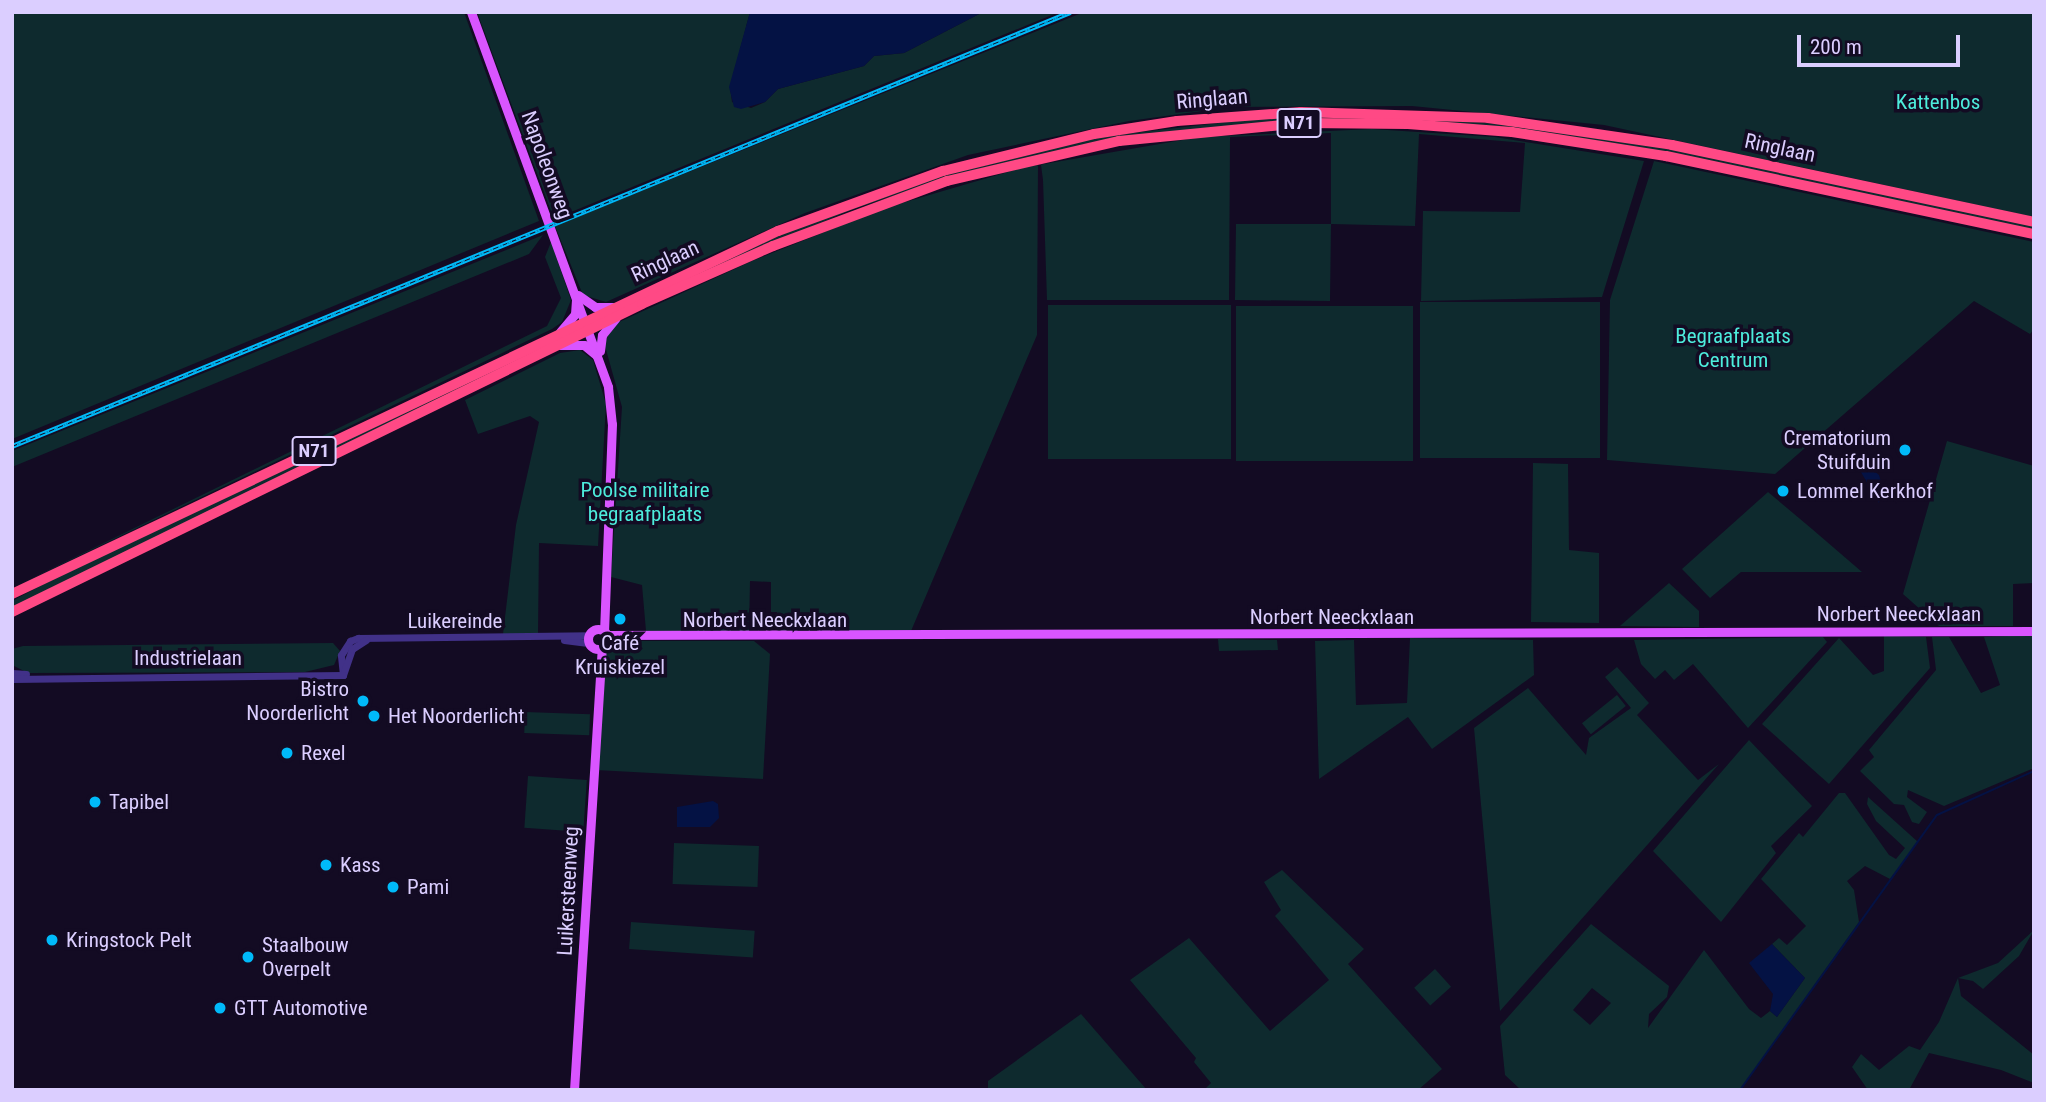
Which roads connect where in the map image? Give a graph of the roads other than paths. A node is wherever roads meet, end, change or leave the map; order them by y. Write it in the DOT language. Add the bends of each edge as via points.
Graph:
graph roads {
  1 [pos="471,12"];
  2 [pos="2034,222"];
  3 [pos="2034,234"];
  4 [pos="576,294"];
  5 [pos="614,312"];
  6 [pos="586,319"];
  7 [pos="590,330"];
  8 [pos="560,332"];
  9 [pos="558,345"];
  10 [pos="600,360"];
  11 [pos="12,594"];
  12 [pos="12,612"];
  13 [pos="2034,631"];
  14 [pos="541,638"];
  15 [pos="598,639"];
  16 [pos="12,673"];
  17 [pos="343,675"];
  18 [pos="33,676"];
  19 [pos="12,679"];
  20 [pos="574,1090"];
  1 -- 4 [label="main road, Napoleonweg"];
  2 -- 5 [label="highway, Ringlaan / N71" via="1581,130 1435,114 1259,114 1094,134 943,171 790,226"];
  3 -- 5 [label="highway, Ringlaan / N71" via="1666,156 1543,136 1408,124 1263,125 1119,141 947,181"];
  4 -- 5 [label="main road" via="590,305"];
  4 -- 6 [label="main road, Napoleonweg"];
  4 -- 8 [label="main road" via="575,314"];
  5 -- 6 [label="highway, Ringlaan / N71"];
  5 -- 7 [label="highway, Ringlaan / N71"];
  5 -- 10 [label="main road" via="601,337"];
  6 -- 7 [label="main road, Napoleonweg"];
  6 -- 8 [label="highway, N71"];
  7 -- 9 [label="highway, N71"];
  7 -- 10 [label="main road, Luikersteenweg"];
  8 -- 11 [label="highway, N71"];
  9 -- 10 [label="main road" via="584,345"];
  9 -- 12 [label="highway, N71"];
  10 -- 15 [label="main road, Luikersteenweg" via="612,424"];
  13 -- 15 [label="main road, Norbert Neeckxlaan"];
  14 -- 15 [label="street, Norbert Neeckxlaan"];
  14 -- 17 [label="street, Luikereinde" via="370,639 352,649"];
  15 -- 20 [label="main road, Luikersteenweg"];
  16 -- 18 [label="street, Industrielaan"];
  17 -- 18 [label="street, Industrielaan"];
  18 -- 19 [label="street, Industrielaan"];
}
